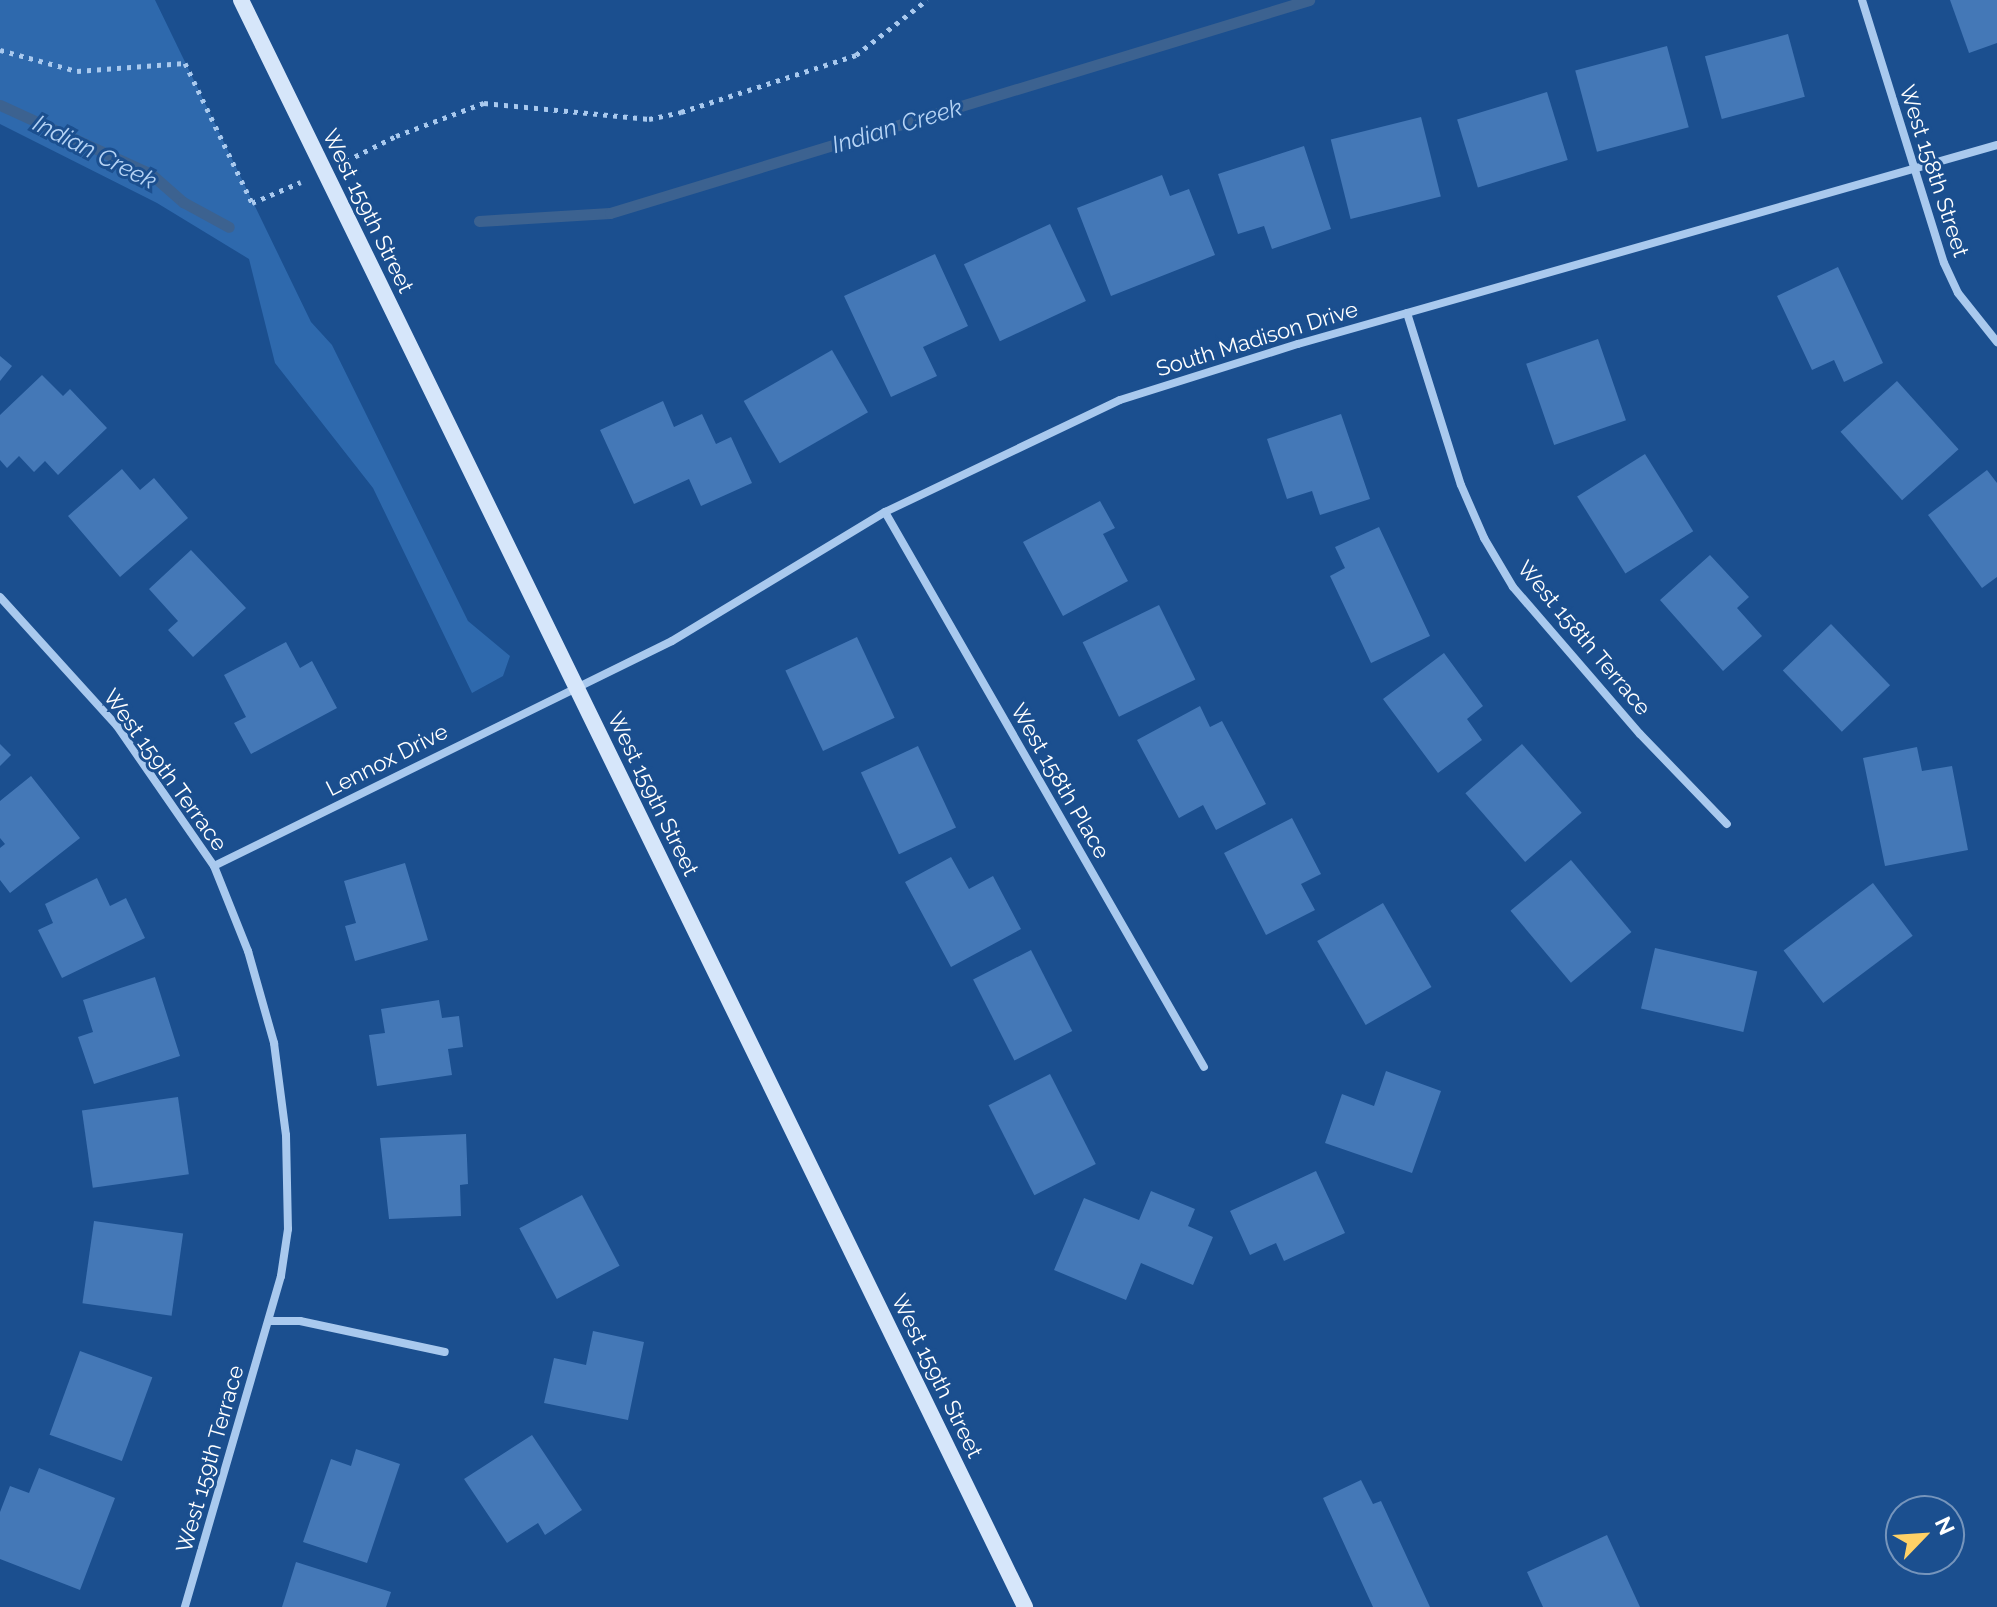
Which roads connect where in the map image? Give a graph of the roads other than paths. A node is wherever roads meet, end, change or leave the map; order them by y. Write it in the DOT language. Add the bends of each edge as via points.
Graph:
graph roads {
  1 [pos="241,0"];
  2 [pos="1862,0"];
  3 [pos="1997,145"];
  4 [pos="1912,170"];
  5 [pos="1407,313"];
  6 [pos="1997,342"];
  7 [pos="885,512"];
  8 [pos="0,597"];
  9 [pos="575,686"];
  10 [pos="1727,824"];
  11 [pos="214,866"];
  12 [pos="1204,1067"];
  13 [pos="270,1321"];
  14 [pos="445,1352"];
  15 [pos="185,1607"];
  16 [pos="1025,1607"];
  1 -- 9 [label="main road, West 159th Street"];
  2 -- 4 [label="street, West 158th Street"];
  3 -- 4 [label="street, South Madison Drive"];
  4 -- 5 [label="street, South Madison Drive"];
  4 -- 6 [label="street, West 158th Street" via="1958,293"];
  5 -- 7 [label="street, South Madison Drive" via="1120,400"];
  5 -- 10 [label="street, West 158th Terrace" via="1461,485 1513,587 1640,734"];
  7 -- 9 [label="street, South Madison Drive" via="753,596"];
  7 -- 12 [label="street, West 158th Place"];
  8 -- 11 [label="street, West 159th Terrace" via="117,726"];
  9 -- 11 [label="street, Lennox Drive"];
  9 -- 16 [label="main road, West 159th Street"];
  11 -- 13 [label="street, West 159th Terrace" via="248,951 274,1043 286,1135 288,1229"];
  13 -- 14 [label="street" via="300,1321"];
  13 -- 15 [label="street, West 159th Terrace"];
}
